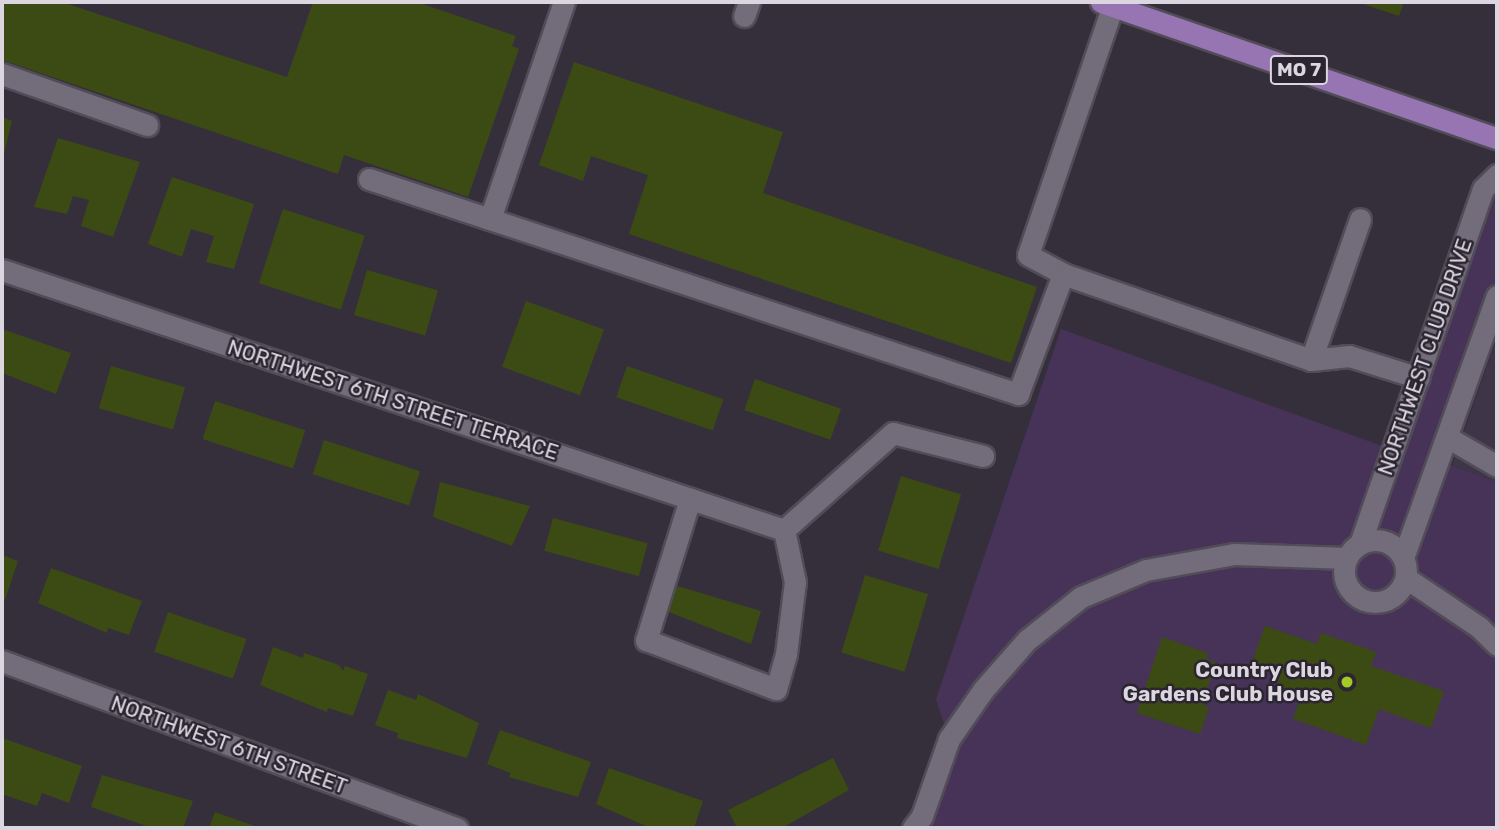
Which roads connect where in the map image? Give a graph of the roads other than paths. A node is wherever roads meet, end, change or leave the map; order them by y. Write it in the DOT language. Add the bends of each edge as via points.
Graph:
graph roads {
  1 [pos="564,2"];
  2 [pos="1109,3"];
  3 [pos="2,74"];
  4 [pos="147,125"];
  5 [pos="1497,138"];
  6 [pos="1497,174"];
  7 [pos="369,179"];
  8 [pos="491,219"];
  9 [pos="1360,219"];
  10 [pos="2,270"];
  11 [pos="1063,274"];
  12 [pos="1497,296"];
  13 [pos="1311,360"];
  14 [pos="1419,378"];
  15 [pos="1447,437"];
  16 [pos="983,456"];
  17 [pos="1497,466"];
  18 [pos="690,499"];
  19 [pos="784,530"];
  20 [pos="1353,551"];
  21 [pos="1405,568"];
  22 [pos="1497,645"];
  23 [pos="2,661"];
  24 [pos="457,828"];
  25 [pos="913,828"];
  1 -- 8 [label="street"];
  2 -- 5 [label="main road, MO 7"];
  2 -- 11 [label="street" via="1028,255"];
  3 -- 4 [label="street"];
  6 -- 14 [label="street, NORTHWEST CLUB DRIVE" via="1483,189"];
  7 -- 8 [label="street"];
  8 -- 11 [label="street" via="1018,394"];
  9 -- 13 [label="street"];
  10 -- 18 [label="street, NORTHWEST 6TH STREET TERRACE"];
  11 -- 13 [label="street"];
  12 -- 15 [label="street"];
  13 -- 14 [label="street" via="1349,356"];
  14 -- 20 [label="street, NORTHWEST CLUB DRIVE"];
  15 -- 17 [label="street"];
  15 -- 21 [label="street"];
  16 -- 19 [label="street" via="893,433"];
  18 -- 19 [label="street, NORTHWEST 6TH STREET TERRACE"];
  18 -- 19 [label="street" via="646,640 776,689 786,654 795,582"];
  20 -- 21 [label="street" via="1389,543"];
  20 -- 21 [label="street" via="1345,579 1361,608 1385,600"];
  20 -- 25 [label="street" via="1234,554 1146,570 1081,597 1027,640 983,690 949,739 922,816"];
  21 -- 22 [label="street"];
  23 -- 24 [label="street, NORTHWEST 6TH STREET"];
}
